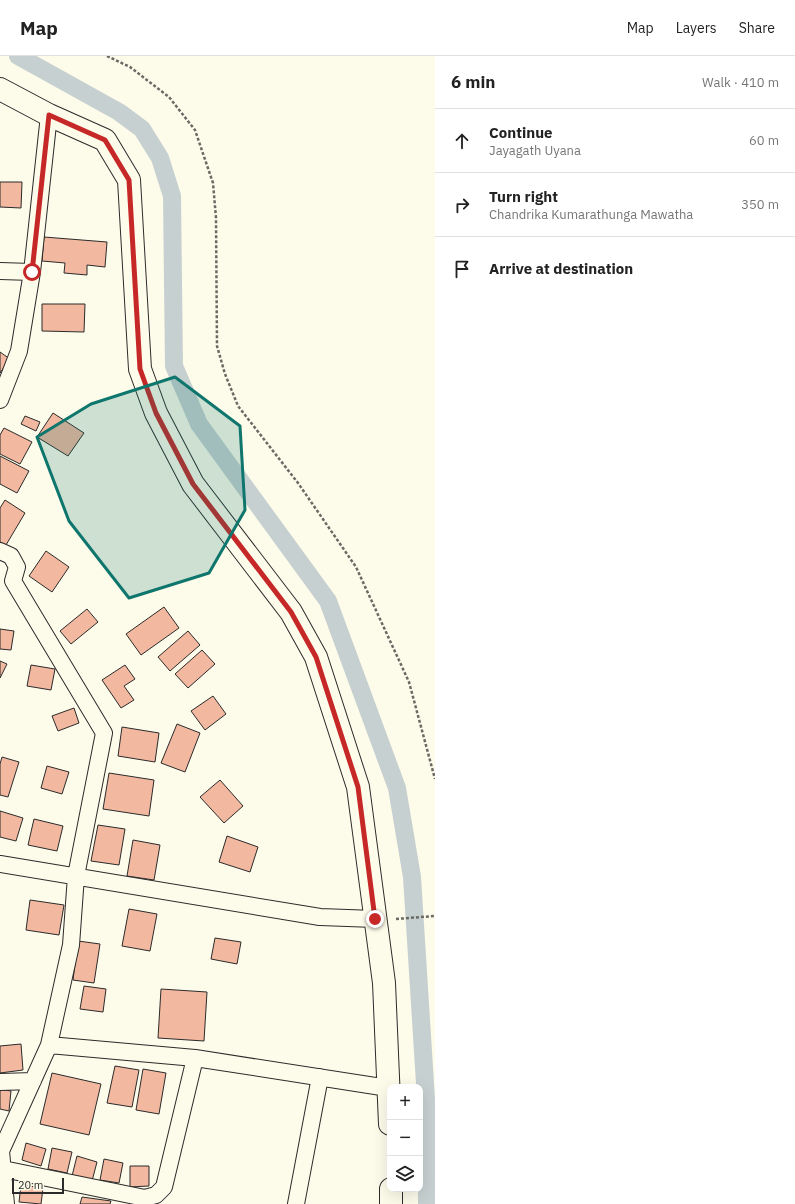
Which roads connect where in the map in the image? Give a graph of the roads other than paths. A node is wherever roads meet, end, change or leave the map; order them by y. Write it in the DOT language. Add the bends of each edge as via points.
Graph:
graph roads {
  1 [pos="0,89"];
  2 [pos="49,115"];
  3 [pos="0,271"];
  4 [pos="32,272"];
  5 [pos="0,400"];
  6 [pos="0,551"];
  7 [pos="0,864"];
  8 [pos="76,876"];
  9 [pos="385,919"];
  10 [pos="49,1045"];
  11 [pos="195,1058"];
  12 [pos="320,1077"];
  13 [pos="33,1081"];
  14 [pos="0,1082"];
  15 [pos="388,1084"];
  16 [pos="387,1088"];
  17 [pos="3,1169"];
  18 [pos="391,1192"];
  19 [pos="6,1204"];
  20 [pos="296,1204"];
  21 [pos="391,1204"];
  1 -- 2 [label="main road"];
  2 -- 4 [label="street"];
  2 -- 9 [label="main road" via="105,140 129,180 140,369 156,413 193,484 291,612 316,657 358,787"];
  3 -- 4 [label="street"];
  4 -- 5 [label="street" via="19,351"];
  6 -- 8 [label="street" via="11,556 16,567 13,581 104,733"];
  7 -- 8 [label="street"];
  8 -- 9 [label="street" via="320,917"];
  8 -- 10 [label="street" via="71,945"];
  9 -- 15 [label="main road" via="384,983"];
  10 -- 11 [label="street"];
  10 -- 13 [label="street"];
  11 -- 12 [label="street"];
  11 -- 17 [label="street" via="164,1187 156,1195 145,1198"];
  12 -- 16 [label="street"];
  12 -- 20 [label="street"];
  13 -- 14 [label="street"];
  13 -- 17 [label="street" via="1,1151"];
  17 -- 19 [label="street"];
  18 -- 21 [label="main road"];
}
